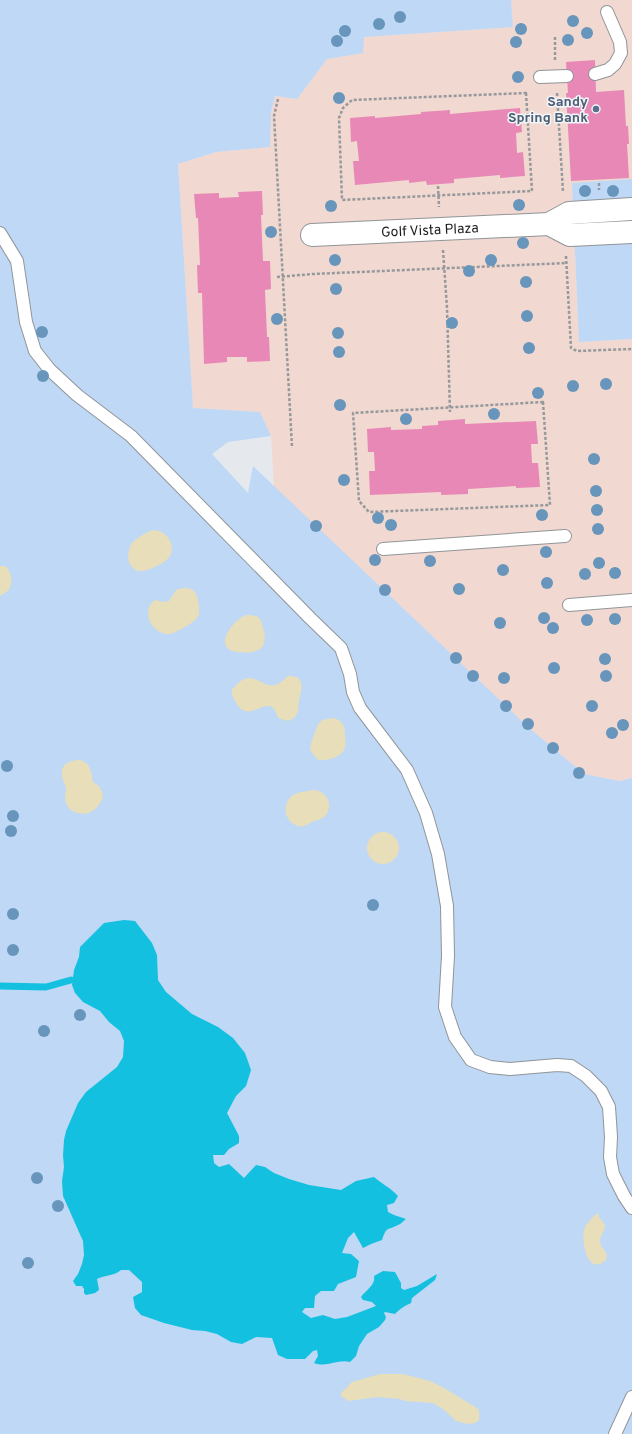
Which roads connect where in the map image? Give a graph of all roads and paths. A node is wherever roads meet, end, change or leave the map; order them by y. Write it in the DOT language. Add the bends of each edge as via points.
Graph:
graph roads {
  1 [pos="607,12"];
  2 [pos="555,37"];
  3 [pos="595,74"];
  4 [pos="562,76"];
  5 [pos="540,77"];
  6 [pos="278,99"];
  7 [pos="599,183"];
  8 [pos="438,186"];
  9 [pos="600,191"];
  10 [pos="439,195"];
  11 [pos="564,197"];
  12 [pos="632,209"];
  13 [pos="549,224"];
  14 [pos="441,229"];
  15 [pos="632,232"];
  16 [pos="0,233"];
  17 [pos="312,235"];
  18 [pos="566,256"];
  19 [pos="567,264"];
  20 [pos="445,268"];
  21 [pos="283,276"];
  22 [pos="277,277"];
  23 [pos="632,349"];
  24 [pos="450,407"];
  25 [pos="450,412"];
  26 [pos="292,447"];
  27 [pos="565,536"];
  28 [pos="383,549"];
  29 [pos="632,600"];
  30 [pos="569,605"];
  31 [pos="632,1208"];
  32 [pos="632,1397"];
  33 [pos="615,1434"];
  1 -- 3 [label="lane" via="620,42 621,53 608,70"];
  2 -- 4 [label="path"];
  4 -- 5 [label="lane"];
  4 -- 11 [label="path"];
  6 -- 21 [label="path" via="274,116"];
  7 -- 9 [label="path"];
  8 -- 10 [label="path"];
  10 -- 10 [label="path" via="532,191 526,93 352,100 342,108 339,118 342,200"];
  10 -- 14 [label="path"];
  12 -- 13 [label="street, Golf Vista Plaza" via="568,213"];
  13 -- 14 [label="street, Golf Vista Plaza"];
  13 -- 15 [label="street" via="570,235"];
  14 -- 17 [label="street, Golf Vista Plaza"];
  14 -- 20 [label="path"];
  16 -- 31 [label="lane" via="17,261 26,322 35,351 50,370 77,395 131,436 341,648 360,708 407,770 426,813 438,854 447,906 445,1007 456,1037 471,1060 490,1067 510,1069 571,1066 586,1076 601,1091 609,1107 613,1174"];
  18 -- 19 [label="path"];
  19 -- 20 [label="path"];
  19 -- 23 [label="path" via="571,348 577,351"];
  20 -- 21 [label="path"];
  20 -- 24 [label="path"];
  21 -- 22 [label="path"];
  21 -- 26 [label="path"];
  24 -- 24 [label="path" via="543,402 550,505 369,512 359,501 353,413"];
  24 -- 25 [label="path"];
  27 -- 28 [label="lane"];
  29 -- 30 [label="lane"];
  32 -- 33 [label="lane"];
}
